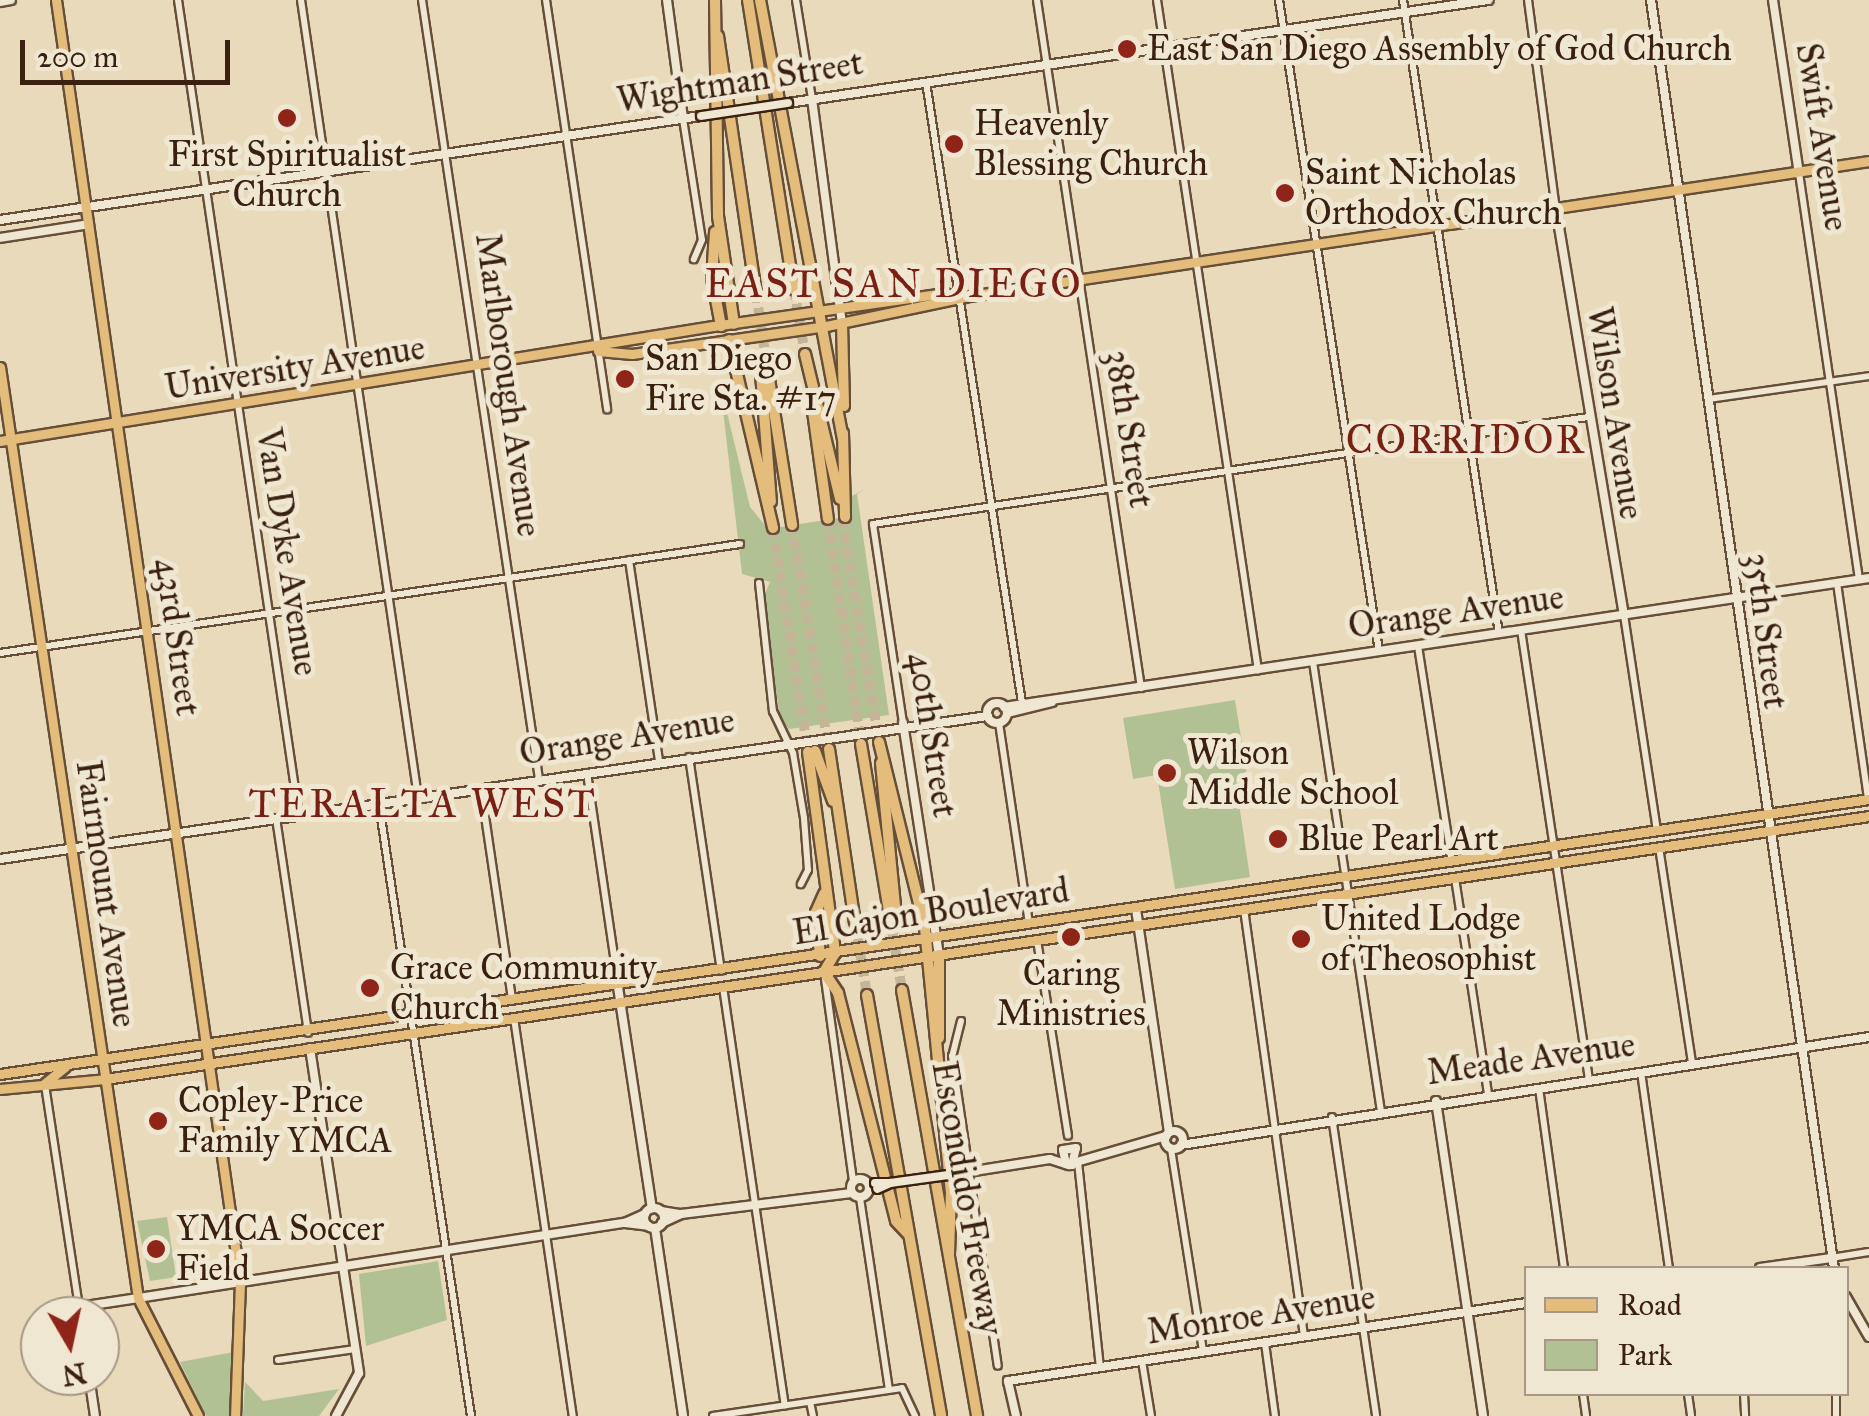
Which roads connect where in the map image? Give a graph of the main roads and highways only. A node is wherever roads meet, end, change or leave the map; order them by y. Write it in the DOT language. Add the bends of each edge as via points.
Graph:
graph roads {
  1 [pos="12,0"];
  2 [pos="56,0"];
  3 [pos="666,0"];
  4 [pos="715,0"];
  5 [pos="748,0"];
  6 [pos="760,0"];
  7 [pos="1488,0"];
  8 [pos="1650,0"];
  9 [pos="1773,0"];
  10 [pos="0,2"];
  11 [pos="812,99"];
  12 [pos="683,119"];
  13 [pos="1866,164"];
  14 [pos="1799,172"];
  15 [pos="1679,190"];
  16 [pos="87,207"];
  17 [pos="1556,209"];
  18 [pos="718,216"];
  19 [pos="0,220"];
  20 [pos="90,224"];
  21 [pos="0,238"];
  22 [pos="794,289"];
  23 [pos="756,294"];
  24 [pos="958,298"];
  25 [pos="840,308"];
  26 [pos="824,311"];
  27 [pos="842,323"];
  28 [pos="734,324"];
  29 [pos="721,326"];
  30 [pos="826,326"];
  31 [pos="659,336"];
  32 [pos="729,340"];
  33 [pos="598,351"];
  34 [pos="632,354"];
  35 [pos="0,367"];
  36 [pos="118,422"];
  37 [pos="843,438"];
  38 [pos="6,440"];
  39 [pos="828,520"];
  40 [pos="792,525"];
  41 [pos="1864,579"];
  42 [pos="1736,598"];
  43 [pos="1624,616"];
  44 [pos="1052,702"];
  45 [pos="1005,710"];
  46 [pos="989,712"];
  47 [pos="903,723"];
  48 [pos="861,744"];
  49 [pos="828,750"];
  50 [pos="1869,799"];
  51 [pos="836,806"];
  52 [pos="1763,816"];
  53 [pos="1869,816"];
  54 [pos="1765,832"];
  55 [pos="176,833"];
  56 [pos="72,848"];
  57 [pos="0,859"];
  58 [pos="824,894"];
  59 [pos="1136,909"];
  60 [pos="854,922"];
  61 [pos="1139,925"];
  62 [pos="936,938"];
  63 [pos="924,940"];
  64 [pos="835,953"];
  65 [pos="939,955"];
  66 [pos="820,956"];
  67 [pos="922,957"];
  68 [pos="824,972"];
  69 [pos="618,987"];
  70 [pos="902,990"];
  71 [pos="867,995"];
  72 [pos="620,1002"];
  73 [pos="1869,1037"];
  74 [pos="310,1048"];
  75 [pos="937,1048"];
  76 [pos="1799,1048"];
  77 [pos="205,1049"];
  78 [pos="102,1063"];
  79 [pos="208,1064"];
  80 [pos="64,1067"];
  81 [pos="0,1074"];
  82 [pos="105,1080"];
  83 [pos="45,1083"];
  84 [pos="0,1088"];
  85 [pos="1436,1101"];
  86 [pos="1173,1134"];
  87 [pos="1202,1137"];
  88 [pos="1146,1145"];
  89 [pos="1175,1147"];
  90 [pos="1076,1148"];
  91 [pos="1063,1150"];
  92 [pos="1096,1153"];
  93 [pos="1050,1159"];
  94 [pos="1078,1162"];
  95 [pos="1066,1164"];
  96 [pos="864,1180"];
  97 [pos="852,1182"];
  98 [pos="876,1186"];
  99 [pos="830,1192"];
  100 [pos="859,1196"];
  101 [pos="652,1211"];
  102 [pos="680,1214"];
  103 [pos="625,1222"];
  104 [pos="655,1226"];
  105 [pos="908,1234"];
  106 [pos="949,1253"];
  107 [pos="1832,1263"];
  108 [pos="343,1266"];
  109 [pos="1788,1266"];
  110 [pos="240,1282"];
  111 [pos="138,1298"];
  112 [pos="120,1302"];
  113 [pos="1849,1302"];
  114 [pos="1524,1303"];
  115 [pos="1468,1312"];
  116 [pos="1869,1337"];
  117 [pos="198,1416"];
  118 [pos="235,1416"];
  119 [pos="336,1416"];
  120 [pos="683,1416"];
  121 [pos="940,1416"];
  122 [pos="977,1416"];
  123 [pos="1016,1416"];
  124 [pos="1484,1416"];
  1 -- 10 [label="main road"];
  2 -- 16 [label="main road, 43rd Street"];
  3 -- 12 [label="main road"];
  4 -- 18 [label="highway"];
  4 -- 23 [label="highway"];
  5 -- 22 [label="highway"];
  6 -- 26 [label="highway"];
  7 -- 11 [label="main road, Wightman Street"];
  8 -- 15 [label="main road, 35th Street"];
  9 -- 14 [label="main road, Swift Avenue"];
  11 -- 12 [label="main road, Wightman Street, bridge"];
  11 -- 25 [label="main road"];
  12 -- 16 [label="main road, Wightman Street"];
  13 -- 14 [label="main road, University Avenue"];
  14 -- 15 [label="main road, University Avenue"];
  15 -- 17 [label="main road, University Avenue"];
  15 -- 42 [label="main road, 35th Street"];
  16 -- 19 [label="main road, Wightman Street"];
  16 -- 20 [label="main road, 43rd Street"];
  17 -- 24 [label="main road, University Avenue"];
  17 -- 43 [label="main road, Wilson Avenue"];
  18 -- 28 [label="highway"];
  18 -- 29 [label="highway" via="712,278"];
  20 -- 21 [label="main road"];
  20 -- 36 [label="main road, 43rd Street"];
  24 -- 25 [label="main road, University Avenue" via="945,293"];
  24 -- 27 [label="main road, University Avenue"];
  25 -- 26 [label="main road, University Avenue"];
  25 -- 27 [label="main road"];
  26 -- 28 [label="main road, University Avenue"];
  26 -- 30 [label="highway"];
  27 -- 30 [label="main road, University Avenue"];
  27 -- 37 [label="highway"];
  28 -- 29 [label="main road, University Avenue"];
  28 -- 32 [label="main road"];
  29 -- 31 [label="main road, University Avenue"];
  30 -- 32 [label="main road, University Avenue"];
  30 -- 37 [label="highway"];
  31 -- 33 [label="main road, University Avenue"];
  31 -- 34 [label="main road"];
  32 -- 34 [label="main road, University Avenue"];
  32 -- 40 [label="highway" via="773,528 763,360"];
  33 -- 34 [label="main road, University Avenue"];
  33 -- 36 [label="main road, University Avenue"];
  35 -- 38 [label="main road, Fairmount Avenue"];
  36 -- 38 [label="main road, University Avenue"];
  36 -- 55 [label="main road, 43rd Street"];
  37 -- 39 [label="highway" via="843,517 805,354"];
  38 -- 56 [label="main road, Fairmount Avenue"];
  41 -- 42 [label="main road, Orange Avenue"];
  42 -- 43 [label="main road, Orange Avenue"];
  42 -- 52 [label="main road, 35th Street"];
  43 -- 44 [label="main road, Orange Avenue"];
  44 -- 45 [label="main road, Orange Avenue"];
  44 -- 45 [label="main road, Orange Avenue"];
  45 -- 46 [label="main road, Orange Avenue"];
  45 -- 46 [label="main road" via="999,723"];
  46 -- 47 [label="main road, Orange Avenue"];
  47 -- 55 [label="main road, Orange Avenue"];
  47 -- 62 [label="main road, 40th Street"];
  48 -- 63 [label="highway" via="893,917 880,742"];
  49 -- 51 [label="highway"];
  50 -- 52 [label="main road, El Cajon Boulevard"];
  51 -- 58 [label="highway" via="812,752"];
  51 -- 60 [label="highway"];
  52 -- 54 [label="main road, 35th Street"];
  52 -- 59 [label="main road, El Cajon Boulevard"];
  53 -- 54 [label="main road, El Cajon Boulevard"];
  54 -- 61 [label="main road, El Cajon Boulevard"];
  54 -- 76 [label="main road, 35th Street"];
  55 -- 56 [label="main road, Orange Avenue"];
  55 -- 77 [label="main road, 43rd Street"];
  56 -- 57 [label="main road, Orange Avenue"];
  56 -- 78 [label="main road, Fairmount Avenue"];
  58 -- 64 [label="highway"];
  58 -- 66 [label="highway" via="816,912"];
  59 -- 61 [label="main road"];
  59 -- 62 [label="main road, El Cajon Boulevard"];
  61 -- 65 [label="main road, El Cajon Boulevard"];
  61 -- 86 [label="main road"];
  62 -- 63 [label="main road, El Cajon Boulevard"];
  62 -- 65 [label="main road, 40th Street"];
  63 -- 64 [label="main road, El Cajon Boulevard"];
  63 -- 67 [label="highway"];
  64 -- 66 [label="main road, El Cajon Boulevard"];
  64 -- 68 [label="highway"];
  65 -- 67 [label="main road, El Cajon Boulevard"];
  65 -- 75 [label="highway"];
  66 -- 69 [label="main road, El Cajon Boulevard"];
  67 -- 68 [label="main road, El Cajon Boulevard"];
  67 -- 75 [label="highway"];
  68 -- 72 [label="main road, El Cajon Boulevard"];
  68 -- 105 [label="highway" via="838,993 896,1221"];
  69 -- 72 [label="main road"];
  69 -- 77 [label="main road, El Cajon Boulevard"];
  70 -- 106 [label="highway, Escondido Freeway"];
  71 -- 105 [label="highway, Escondido Freeway"];
  72 -- 74 [label="main road, El Cajon Boulevard"];
  72 -- 101 [label="main road"];
  73 -- 76 [label="main road, Meade Avenue"];
  74 -- 79 [label="main road, El Cajon Boulevard"];
  74 -- 108 [label="main road"];
  75 -- 106 [label="highway"];
  76 -- 85 [label="main road, Meade Avenue"];
  76 -- 107 [label="main road, 35th Street"];
  77 -- 78 [label="main road, El Cajon Boulevard"];
  77 -- 79 [label="main road, 43rd Street"];
  78 -- 80 [label="main road, El Cajon Boulevard"];
  78 -- 82 [label="main road, Fairmount Avenue"];
  79 -- 82 [label="main road, El Cajon Boulevard"];
  79 -- 110 [label="main road, 43rd Street"];
  80 -- 81 [label="main road, El Cajon Boulevard"];
  80 -- 83 [label="main road"];
  82 -- 83 [label="main road, El Cajon Boulevard"];
  82 -- 111 [label="main road, Fairmount Avenue"];
  83 -- 84 [label="main road, El Cajon Boulevard"];
  85 -- 87 [label="main road, Meade Avenue"];
  85 -- 115 [label="main road"];
  86 -- 87 [label="main road, Meade Avenue"];
  86 -- 88 [label="main road, Meade Avenue"];
  86 -- 89 [label="main road"];
  86 -- 89 [label="main road"];
  87 -- 89 [label="main road, Meade Avenue"];
  88 -- 89 [label="main road, Meade Avenue"];
  88 -- 92 [label="main road, Meade Avenue"];
  90 -- 91 [label="main road, Meade Avenue"];
  90 -- 92 [label="main road, Meade Avenue"];
  90 -- 94 [label="main road"];
  91 -- 93 [label="main road, Meade Avenue"];
  91 -- 95 [label="main road"];
  92 -- 94 [label="main road, Meade Avenue"];
  93 -- 95 [label="main road, Meade Avenue"];
  93 -- 98 [label="main road, Meade Avenue, bridge"];
  94 -- 95 [label="main road, Meade Avenue"];
  96 -- 97 [label="main road"];
  96 -- 98 [label="main road"];
  96 -- 100 [label="main road"];
  97 -- 99 [label="main road"];
  97 -- 100 [label="main road"];
  98 -- 100 [label="main road, Meade Avenue"];
  99 -- 100 [label="main road"];
  99 -- 102 [label="main road"];
  101 -- 102 [label="main road"];
  101 -- 103 [label="main road"];
  101 -- 104 [label="main road"];
  101 -- 104 [label="main road"];
  102 -- 104 [label="main road"];
  103 -- 104 [label="main road"];
  103 -- 108 [label="main road"];
  104 -- 120 [label="main road"];
  105 -- 121 [label="highway, Escondido Freeway"];
  106 -- 122 [label="highway, Escondido Freeway"];
  107 -- 109 [label="main road"];
  108 -- 110 [label="main road"];
  108 -- 119 [label="main road" via="358,1382"];
  110 -- 111 [label="main road"];
  110 -- 118 [label="main road"];
  111 -- 112 [label="main road"];
  111 -- 117 [label="main road, Fairmount Avenue"];
  113 -- 116 [label="main road"];
  114 -- 115 [label="main road, Monroe Avenue"];
  115 -- 123 [label="main road, Monroe Avenue" via="1003,1383"];
  115 -- 124 [label="main road"];
}
